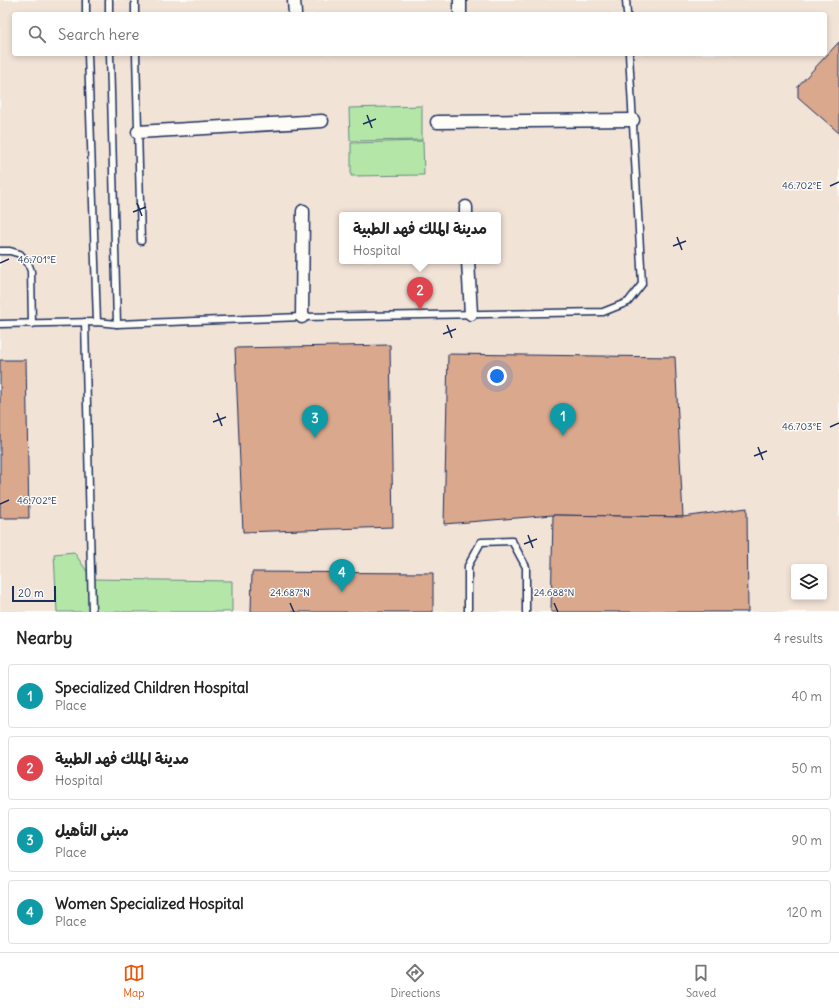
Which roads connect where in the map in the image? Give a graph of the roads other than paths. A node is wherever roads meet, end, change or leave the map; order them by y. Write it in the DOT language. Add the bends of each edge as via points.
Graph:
graph roads {
  1 [pos="86,0"];
  2 [pos="109,0"];
  3 [pos="135,0"];
  4 [pos="294,0"];
  5 [pos="460,0"];
  6 [pos="626,0"];
  7 [pos="86,12"];
  8 [pos="109,12"];
  9 [pos="135,12"];
  10 [pos="295,12"];
  11 [pos="460,12"];
  12 [pos="627,12"];
  13 [pos="88,56"];
  14 [pos="110,56"];
  15 [pos="136,56"];
  16 [pos="629,56"];
  17 [pos="633,120"];
  18 [pos="322,122"];
  19 [pos="438,122"];
  20 [pos="138,132"];
  21 [pos="303,212"];
  22 [pos="141,240"];
  23 [pos="0,251"];
  24 [pos="468,264"];
  25 [pos="471,314"];
  26 [pos="302,317"];
  27 [pos="85,322"];
  28 [pos="97,322"];
  29 [pos="0,324"];
  30 [pos="32,324"];
  31 [pos="117,324"];
  32 [pos="92,612"];
  33 [pos="468,612"];
  34 [pos="526,612"];
  1 -- 7 [label="lane"];
  2 -- 8 [label="lane"];
  3 -- 9 [label="lane"];
  4 -- 10 [label="street"];
  5 -- 11 [label="street"];
  6 -- 12 [label="lane"];
  13 -- 28 [label="lane"];
  14 -- 31 [label="lane"];
  15 -- 20 [label="lane"];
  16 -- 17 [label="lane"];
  17 -- 19 [label="street"];
  17 -- 25 [label="lane" via="642,284 628,302 603,312"];
  18 -- 20 [label="street"];
  20 -- 22 [label="lane"];
  21 -- 26 [label="street"];
  23 -- 30 [label="lane" via="20,254 28,263 31,271"];
  24 -- 25 [label="street"];
  25 -- 26 [label="lane"];
  26 -- 31 [label="lane"];
  27 -- 28 [label="lane"];
  27 -- 30 [label="lane"];
  27 -- 32 [label="lane"];
  28 -- 31 [label="lane"];
  29 -- 30 [label="lane"];
  33 -- 34 [label="lane" via="468,566 481,542 512,541 526,567"];
}
